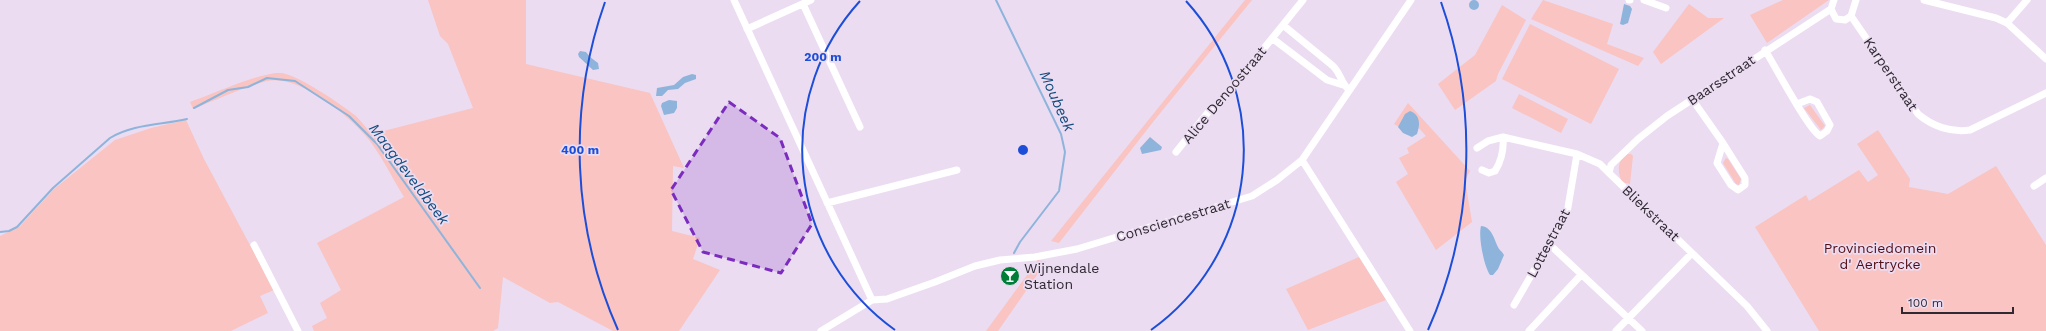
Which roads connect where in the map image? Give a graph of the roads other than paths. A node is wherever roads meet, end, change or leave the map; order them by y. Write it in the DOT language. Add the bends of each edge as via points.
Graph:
graph roads {
  1 [pos="734,0"];
  2 [pos="811,0"];
  3 [pos="1303,0"];
  4 [pos="1411,0"];
  5 [pos="1644,0"];
  6 [pos="1834,0"];
  7 [pos="1856,0"];
  8 [pos="1924,0"];
  9 [pos="2027,0"];
  10 [pos="803,4"];
  11 [pos="1666,8"];
  12 [pos="1831,9"];
  13 [pos="1851,16"];
  14 [pos="2007,23"];
  15 [pos="1283,25"];
  16 [pos="747,29"];
  17 [pos="1272,38"];
  18 [pos="1765,50"];
  19 [pos="2046,58"];
  20 [pos="1343,85"];
  21 [pos="1349,90"];
  22 [pos="2046,93"];
  23 [pos="1692,99"];
  24 [pos="1797,104"];
  25 [pos="860,127"];
  26 [pos="1503,137"];
  27 [pos="1723,143"];
  28 [pos="1477,148"];
  29 [pos="1176,152"];
  30 [pos="1577,154"];
  31 [pos="1302,160"];
  32 [pos="1611,165"];
  33 [pos="957,170"];
  34 [pos="1482,170"];
  35 [pos="1609,173"];
  36 [pos="2046,178"];
  37 [pos="2034,186"];
  38 [pos="828,203"];
  39 [pos="1549,244"];
  40 [pos="254,245"];
  41 [pos="1692,253"];
  42 [pos="1581,275"];
  43 [pos="872,300"];
  44 [pos="1514,305"];
  45 [pos="1629,319"];
  46 [pos="298,331"];
  47 [pos="821,331"];
  48 [pos="1410,331"];
  49 [pos="1529,331"];
  50 [pos="1616,331"];
  51 [pos="1642,331"];
  52 [pos="1767,331"];
  1 -- 16 [label="street"];
  2 -- 10 [label="street"];
  3 -- 15 [label="street, Alice Denoostraat"];
  4 -- 21 [label="street, Consciencestraat"];
  5 -- 11 [label="street"];
  6 -- 12 [label="street"];
  7 -- 13 [label="street"];
  8 -- 14 [label="street"];
  9 -- 14 [label="street"];
  10 -- 16 [label="street"];
  10 -- 25 [label="street"];
  12 -- 13 [label="street" via="1836,18 1845,20"];
  12 -- 18 [label="street, Baarsstraat"];
  13 -- 22 [label="street, Karperstraat" via="1918,114 1934,126 1970,130"];
  14 -- 19 [label="street"];
  15 -- 17 [label="street, Alice Denoostraat"];
  15 -- 20 [label="street, Alice Denoostraat" via="1333,66 1339,73"];
  16 -- 38 [label="street"];
  17 -- 20 [label="street, Alice Denoostraat" via="1327,80"];
  17 -- 29 [label="street, Alice Denoostraat" via="1220,104 1210,110"];
  18 -- 23 [label="street, Baarsstraat"];
  18 -- 24 [label="street"];
  20 -- 21 [label="street, Alice Denoostraat"];
  21 -- 31 [label="street, Consciencestraat"];
  23 -- 27 [label="street"];
  23 -- 32 [label="street, Baarsstraat" via="1638,139"];
  24 -- 24 [label="street" via="1815,133 1820,136 1827,131 1830,125 1817,102 1810,99"];
  26 -- 28 [label="street" via="1488,141"];
  26 -- 30 [label="street, Bliekstraat"];
  26 -- 34 [label="street" via="1500,164 1495,171 1489,173"];
  27 -- 27 [label="street" via="1717,163 1731,185 1738,190 1745,185 1745,178"];
  30 -- 35 [label="street, Bliekstraat" via="1600,164"];
  30 -- 39 [label="street, Lottestraat" via="1567,213"];
  31 -- 43 [label="street, Consciencestraat" via="1252,196 1077,249 975,266 887,299"];
  31 -- 48 [label="street"];
  32 -- 35 [label="street, Bliekstraat"];
  33 -- 38 [label="street"];
  35 -- 41 [label="street, Bliekstraat"];
  36 -- 37 [label="street"];
  38 -- 43 [label="street"];
  39 -- 42 [label="street"];
  39 -- 44 [label="street, Lottestraat"];
  40 -- 46 [label="street"];
  41 -- 45 [label="street"];
  41 -- 52 [label="street, Bliekstraat" via="1748,306"];
  42 -- 45 [label="street"];
  42 -- 49 [label="street"];
  43 -- 47 [label="street"];
  45 -- 50 [label="street"];
  45 -- 51 [label="street"];
}
